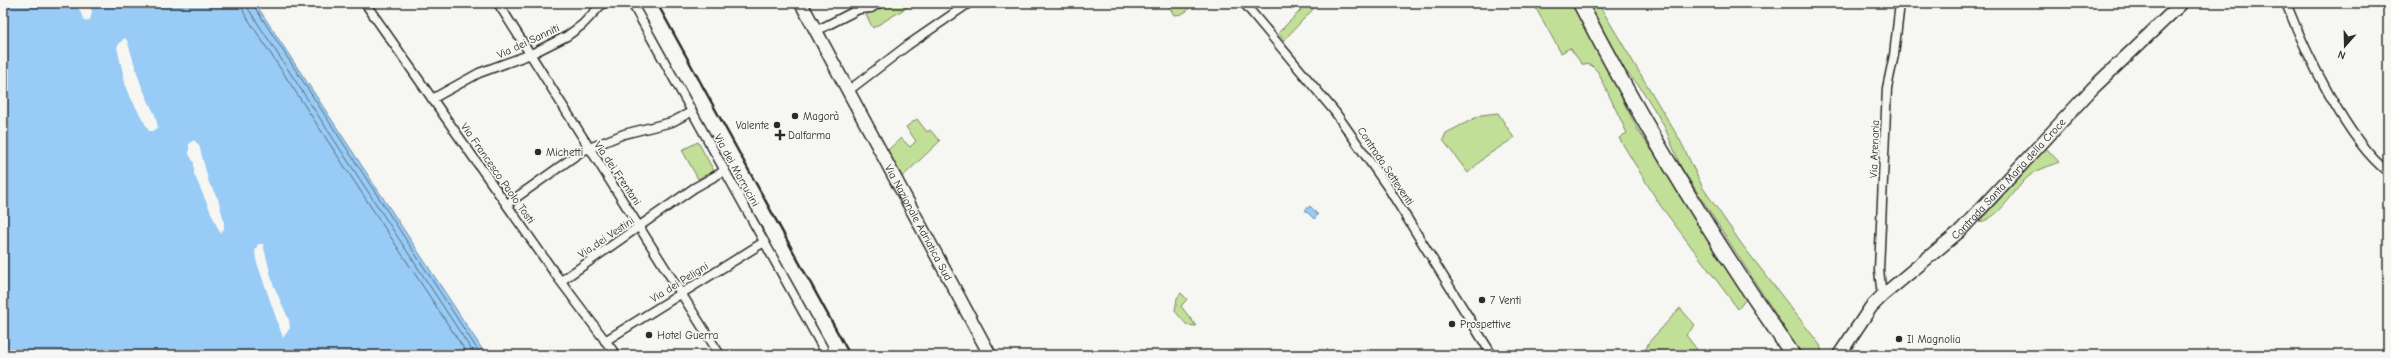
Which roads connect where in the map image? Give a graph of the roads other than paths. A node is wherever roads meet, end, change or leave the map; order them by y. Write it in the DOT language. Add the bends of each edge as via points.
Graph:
graph roads {
  1 [pos="365,3"];
  2 [pos="498,3"];
  3 [pos="603,3"];
  4 [pos="632,3"];
  5 [pos="801,3"];
  6 [pos="879,3"];
  7 [pos="969,3"];
  8 [pos="1244,3"];
  9 [pos="1580,3"];
  10 [pos="1900,3"];
  11 [pos="2182,3"];
  12 [pos="2286,3"];
  13 [pos="816,31"];
  14 [pos="531,54"];
  15 [pos="848,91"];
  16 [pos="432,99"];
  17 [pos="691,112"];
  18 [pos="589,150"];
  19 [pos="724,171"];
  20 [pos="2388,172"];
  21 [pos="507,204"];
  22 [pos="640,227"];
  23 [pos="764,242"];
  24 [pos="561,281"];
  25 [pos="681,294"];
  26 [pos="1882,296"];
  27 [pos="605,341"];
  28 [pos="823,352"];
  29 [pos="616,355"];
  30 [pos="720,355"];
  31 [pos="990,355"];
  32 [pos="1492,355"];
  33 [pos="1794,355"];
  34 [pos="1839,355"];
  1 -- 16 [label="street, Via Francesco Paolo Tosti"];
  2 -- 14 [label="street, Via dei Frentani"];
  3 -- 14 [label="street, Via dei Sanniti" via="582,25"];
  4 -- 17 [label="street, Via dei Marrucini"];
  5 -- 13 [label="main road, Via Nazionale Adriatica Sud"];
  6 -- 13 [label="street" via="871,8 859,9"];
  7 -- 15 [label="street"];
  8 -- 32 [label="street, Contrada Setteventi" via="1335,112 1389,189"];
  9 -- 33 [label="highway" via="1670,164 1743,281"];
  10 -- 26 [label="street, Via Arenaria" via="1888,88 1879,270"];
  11 -- 26 [label="main road, Contrada Santa Maria della Croce" via="2092,89 1960,231"];
  12 -- 20 [label="street" via="2301,42 2325,86 2352,130 2379,165"];
  13 -- 15 [label="main road, Via Nazionale Adriatica Sud"];
  14 -- 16 [label="street, Via dei Sanniti" via="479,73"];
  14 -- 18 [label="street, Via dei Frentani"];
  15 -- 31 [label="main road, Via Nazionale Adriatica Sud"];
  16 -- 21 [label="street, Via Francesco Paolo Tosti"];
  17 -- 18 [label="street" via="672,122 624,134"];
  17 -- 19 [label="street, Via dei Marrucini"];
  18 -- 21 [label="street" via="582,151"];
  18 -- 22 [label="street, Via dei Frentani"];
  19 -- 22 [label="street, Via dei Vestini" via="694,188"];
  19 -- 23 [label="street, Via dei Marrucini"];
  21 -- 24 [label="street, Via Francesco Paolo Tosti"];
  22 -- 24 [label="street, Via dei Vestini"];
  22 -- 25 [label="street, Via dei Frentani"];
  23 -- 25 [label="street, Via dei Peligni"];
  23 -- 28 [label="street, Via dei Marrucini"];
  24 -- 27 [label="street, Via Francesco Paolo Tosti"];
  25 -- 27 [label="street, Via dei Peligni"];
  25 -- 30 [label="street, Via dei Frentani"];
  26 -- 34 [label="main road, Contrada Santa Maria della Croce" via="1871,307"];
  27 -- 29 [label="street, Via Francesco Paolo Tosti"];
}
